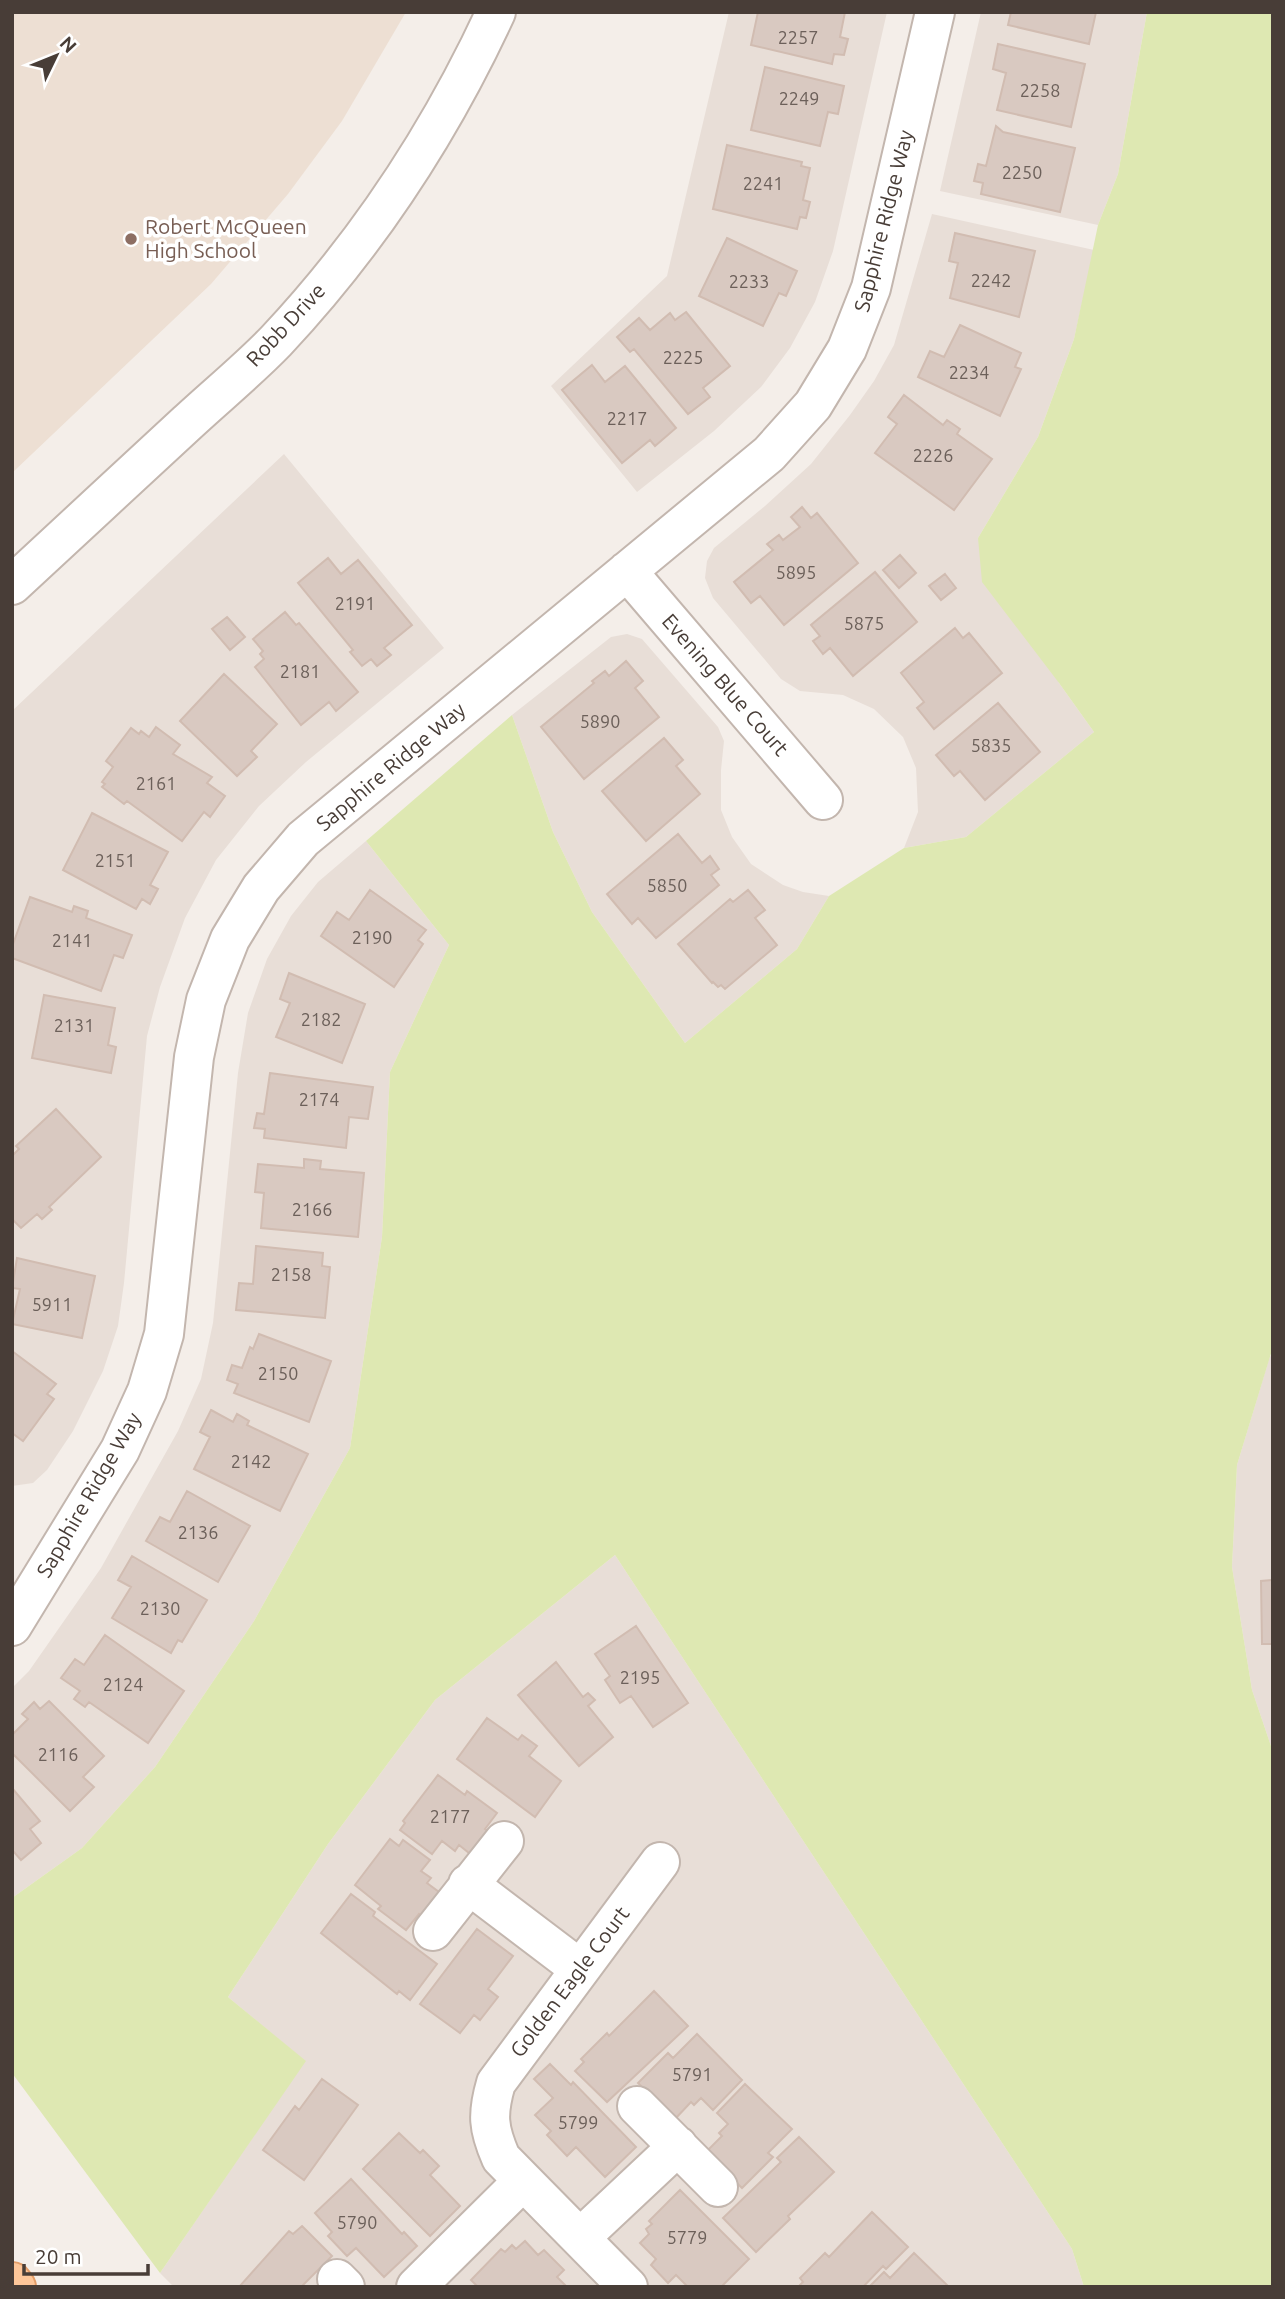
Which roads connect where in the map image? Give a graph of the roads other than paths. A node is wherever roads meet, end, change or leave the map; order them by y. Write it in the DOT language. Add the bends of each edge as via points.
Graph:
graph roads {
  1 [pos="496,12"];
  2 [pos="935,12"];
  3 [pos="627,571"];
  4 [pos="12,585"];
  5 [pos="823,800"];
  6 [pos="15,1615"];
  7 [pos="504,1841"];
  8 [pos="660,1861"];
  9 [pos="468,1884"];
  10 [pos="433,1931"];
  11 [pos="580,1969"];
  12 [pos="637,2106"];
  13 [pos="678,2146"];
  14 [pos="523,2181"];
  15 [pos="718,2187"];
  16 [pos="580,2238"];
  17 [pos="12,2282"];
  18 [pos="16,2287"];
  19 [pos="416,2287"];
  20 [pos="628,2287"];
  1 -- 4 [label="street, Robb Drive" via="411,170 349,256 275,341"];
  2 -- 3 [label="street, Sapphire Ridge Way" via="871,288 847,349 813,404 769,454"];
  3 -- 5 [label="street, Evening Blue Court"];
  3 -- 6 [label="street, Sapphire Ridge Way" via="303,839 261,888 230,939 206,1000 194,1057 163,1334 147,1391 120,1450"];
  7 -- 9 [label="street"];
  8 -- 11 [label="street, Golden Eagle Court"];
  9 -- 10 [label="street"];
  9 -- 11 [label="street"];
  11 -- 14 [label="street, Golden Eagle Court" via="496,2083 489,2107 490,2132 501,2158"];
  12 -- 13 [label="street"];
  13 -- 15 [label="street"];
  13 -- 16 [label="street"];
  14 -- 16 [label="street"];
  14 -- 19 [label="street"];
  16 -- 20 [label="street"];
  17 -- 18 [label="main road"];
}
